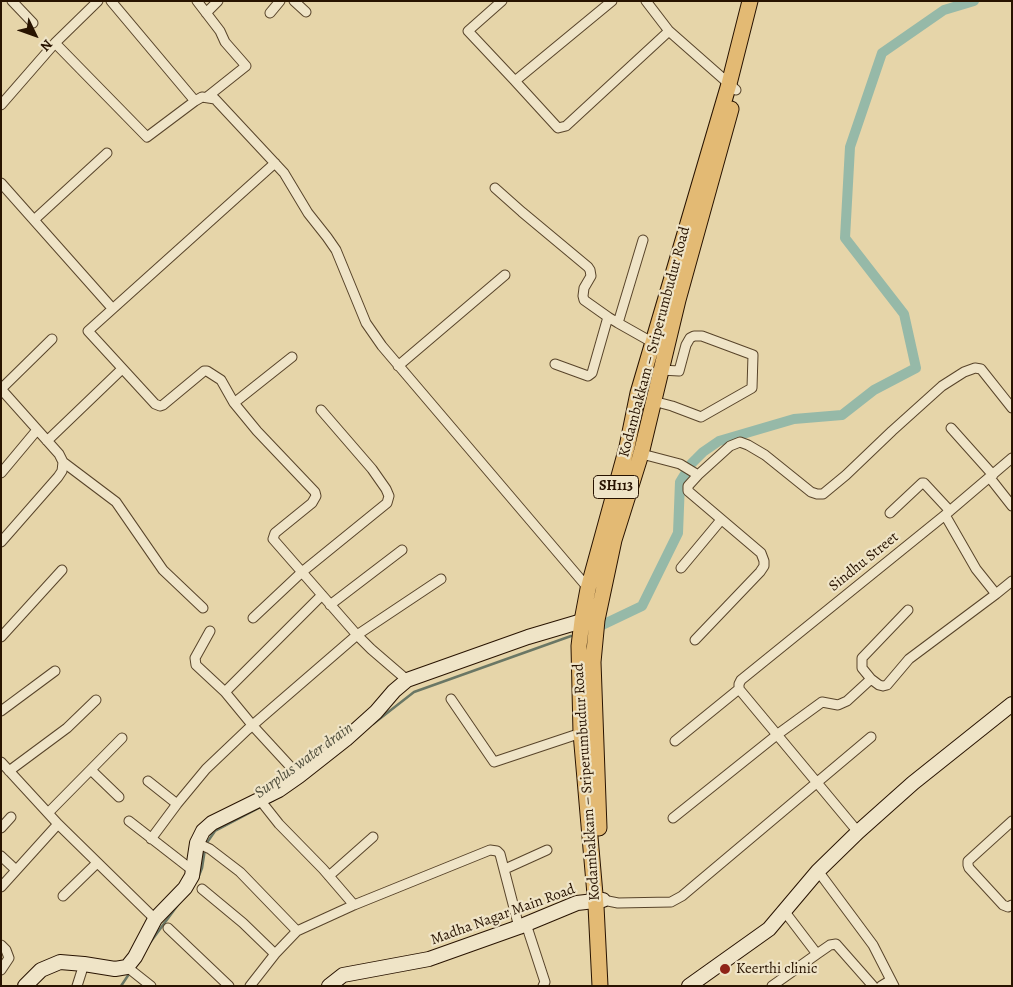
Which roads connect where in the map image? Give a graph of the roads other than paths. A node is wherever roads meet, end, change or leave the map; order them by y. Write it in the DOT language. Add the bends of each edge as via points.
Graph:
graph roads {
  1 [pos="12,1"];
  2 [pos="98,1"];
  3 [pos="111,1"];
  4 [pos="197,1"];
  5 [pos="218,1"];
  6 [pos="280,1"];
  7 [pos="294,1"];
  8 [pos="502,1"];
  9 [pos="612,1"];
  10 [pos="646,1"];
  11 [pos="750,1"];
  12 [pos="760,1"];
  13 [pos="306,12"];
  14 [pos="206,13"];
  15 [pos="270,13"];
  16 [pos="33,23"];
  17 [pos="669,32"];
  18 [pos="55,43"];
  19 [pos="515,81"];
  20 [pos="732,87"];
  21 [pos="207,98"];
  22 [pos="195,101"];
  23 [pos="1,105"];
  24 [pos="107,153"];
  25 [pos="275,164"];
  26 [pos="1,184"];
  27 [pos="495,188"];
  28 [pos="34,220"];
  29 [pos="643,240"];
  30 [pos="505,276"];
  31 [pos="112,308"];
  32 [pos="608,317"];
  33 [pos="618,323"];
  34 [pos="52,339"];
  35 [pos="660,348"];
  36 [pos="292,357"];
  37 [pos="555,364"];
  38 [pos="398,366"];
  39 [pos="122,369"];
  40 [pos="661,370"];
  41 [pos="1,389"];
  42 [pos="653,401"];
  43 [pos="234,403"];
  44 [pos="1012,408"];
  45 [pos="321,410"];
  46 [pos="951,428"];
  47 [pos="38,430"];
  48 [pos="47,441"];
  49 [pos="627,447"];
  50 [pos="641,454"];
  51 [pos="1012,458"];
  52 [pos="63,462"];
  53 [pos="1,473"];
  54 [pos="695,473"];
  55 [pos="992,476"];
  56 [pos="1012,506"];
  57 [pos="890,513"];
  58 [pos="948,513"];
  59 [pos="721,520"];
  60 [pos="1,542"];
  61 [pos="402,550"];
  62 [pos="681,568"];
  63 [pos="62,570"];
  64 [pos="302,572"];
  65 [pos="441,580"];
  66 [pos="1012,581"];
  67 [pos="588,588"];
  68 [pos="996,594"];
  69 [pos="322,595"];
  70 [pos="330,604"];
  71 [pos="203,608"];
  72 [pos="908,610"];
  73 [pos="252,618"];
  74 [pos="589,621"];
  75 [pos="210,631"];
  76 [pos="357,635"];
  77 [pos="1,637"];
  78 [pos="695,640"];
  79 [pos="55,671"];
  80 [pos="871,678"];
  81 [pos="407,680"];
  82 [pos="739,689"];
  83 [pos="225,692"];
  84 [pos="451,698"];
  85 [pos="96,700"];
  86 [pos="1012,704"];
  87 [pos="1,711"];
  88 [pos="252,726"];
  89 [pos="582,732"];
  90 [pos="778,734"];
  91 [pos="871,737"];
  92 [pos="122,738"];
  93 [pos="675,741"];
  94 [pos="1,762"];
  95 [pos="91,770"];
  96 [pos="9,771"];
  97 [pos="299,776"];
  98 [pos="148,781"];
  99 [pos="817,782"];
  100 [pos="119,797"];
  101 [pos="176,804"];
  102 [pos="263,804"];
  103 [pos="48,813"];
  104 [pos="12,817"];
  105 [pos="672,818"];
  106 [pos="129,821"];
  107 [pos="1012,821"];
  108 [pos="58,824"];
  109 [pos="1,828"];
  110 [pos="858,832"];
  111 [pos="373,837"];
  112 [pos="151,838"];
  113 [pos="203,846"];
  114 [pos="547,850"];
  115 [pos="1,856"];
  116 [pos="97,863"];
  117 [pos="504,869"];
  118 [pos="16,870"];
  119 [pos="192,870"];
  120 [pos="818,871"];
  121 [pos="329,876"];
  122 [pos="1,886"];
  123 [pos="202,889"];
  124 [pos="63,896"];
  125 [pos="599,900"];
  126 [pos="354,905"];
  127 [pos="1012,905"];
  128 [pos="785,912"];
  129 [pos="155,919"];
  130 [pos="522,925"];
  131 [pos="168,928"];
  132 [pos="297,930"];
  133 [pos="1,945"];
  134 [pos="275,954"];
  135 [pos="817,954"];
  136 [pos="84,964"];
  137 [pos="130,969"];
  138 [pos="1,970"];
  139 [pos="893,983"];
  140 [pos="26,986"];
  141 [pos="77,986"];
  142 [pos="151,986"];
  143 [pos="230,986"];
  144 [pos="250,986"];
  145 [pos="328,986"];
  146 [pos="543,986"];
  147 [pos="600,986"];
  148 [pos="609,986"];
  149 [pos="689,986"];
  150 [pos="772,986"];
  151 [pos="873,986"];
  152 [pos="880,986"];
  1 -- 16 [label="street"];
  2 -- 18 [label="street"];
  3 -- 22 [label="street"];
  4 -- 14 [label="street"];
  5 -- 14 [label="street"];
  6 -- 15 [label="street"];
  7 -- 13 [label="street"];
  8 -- 19 [label="street" via="468,31"];
  9 -- 19 [label="street"];
  10 -- 17 [label="street"];
  11 -- 20 [label="main road, Kodambakkam – Sriperumbudur Road / SH113"];
  12 -- 20 [label="main road, Kodambakkam – Sriperumbudur Road / SH113"];
  14 -- 21 [label="street" via="246,66"];
  17 -- 19 [label="street" via="562,128 555,126"];
  17 -- 20 [label="street"];
  18 -- 22 [label="street" via="148,137"];
  18 -- 23 [label="street"];
  20 -- 35 [label="main road, Kodambakkam – Sriperumbudur Road / SH113"];
  21 -- 22 [label="street"];
  21 -- 25 [label="street" via="215,99"];
  24 -- 28 [label="street"];
  25 -- 31 [label="street"];
  25 -- 38 [label="street" via="336,250 366,323"];
  26 -- 28 [label="street"];
  27 -- 32 [label="street" via="588,267 591,276 584,288 584,300"];
  28 -- 31 [label="street"];
  29 -- 33 [label="street"];
  30 -- 38 [label="street"];
  31 -- 39 [label="street" via="88,331"];
  32 -- 33 [label="street"];
  32 -- 37 [label="street" via="591,374 588,376"];
  33 -- 35 [label="street"];
  34 -- 41 [label="street"];
  35 -- 40 [label="main road, Kodambakkam – Sriperumbudur Road / SH113"];
  35 -- 49 [label="main road, Kodambakkam – Sriperumbudur Road / SH113" via="638,393"];
  36 -- 43 [label="street"];
  38 -- 67 [label="street"];
  39 -- 43 [label="street" via="152,402 160,406 204,371 221,380"];
  39 -- 48 [label="street"];
  40 -- 42 [label="main road, Kodambakkam – Sriperumbudur Road / SH113"];
  40 -- 42 [label="street" via="679,371 686,345 694,336 753,355 752,388 701,417"];
  41 -- 47 [label="street"];
  42 -- 50 [label="main road, Kodambakkam – Sriperumbudur Road / SH113"];
  43 -- 64 [label="street" via="315,492 312,503 272,536"];
  44 -- 54 [label="street" via="981,370 974,368 942,386 823,494 811,492 765,455 740,442"];
  45 -- 64 [label="street" via="372,469 389,496 387,503"];
  46 -- 55 [label="street"];
  47 -- 48 [label="street"];
  47 -- 53 [label="street"];
  48 -- 52 [label="street"];
  49 -- 50 [label="street"];
  49 -- 67 [label="main road, Kodambakkam – Sriperumbudur Road / SH113"];
  50 -- 54 [label="street" via="680,464"];
  50 -- 74 [label="main road, Kodambakkam – Sriperumbudur Road / SH113"];
  51 -- 55 [label="street, Sindhu Street"];
  52 -- 60 [label="street" via="58,477"];
  52 -- 71 [label="street" via="116,502 163,570"];
  54 -- 59 [label="street" via="688,491"];
  55 -- 56 [label="street"];
  55 -- 58 [label="street, Sindhu Street"];
  57 -- 58 [label="street" via="924,482"];
  58 -- 68 [label="street" via="976,569"];
  58 -- 82 [label="street, Sindhu Street" via="742,680 738,684"];
  59 -- 62 [label="street"];
  59 -- 78 [label="street" via="761,552 764,566"];
  61 -- 70 [label="street"];
  63 -- 77 [label="street"];
  64 -- 69 [label="street"];
  64 -- 73 [label="street"];
  65 -- 76 [label="street"];
  66 -- 68 [label="street"];
  67 -- 74 [label="main road, Kodambakkam – Sriperumbudur Road / SH113"];
  68 -- 80 [label="street" via="909,659 887,684 879,685"];
  69 -- 70 [label="street"];
  69 -- 83 [label="street"];
  70 -- 76 [label="street"];
  72 -- 80 [label="street" via="862,658 862,668"];
  74 -- 81 [label="street" via="528,638"];
  74 -- 89 [label="main road, Kodambakkam – Sriperumbudur Road / SH113" via="579,646"];
  74 -- 125 [label="main road, Kodambakkam – Sriperumbudur Road / SH113" via="593,662"];
  75 -- 83 [label="street" via="195,661"];
  76 -- 81 [label="street"];
  76 -- 88 [label="street"];
  79 -- 87 [label="street"];
  80 -- 90 [label="street" via="847,701 838,705 822,702"];
  81 -- 97 [label="street" via="370,718"];
  82 -- 90 [label="street"];
  82 -- 93 [label="street, Sindhu Street"];
  83 -- 88 [label="street"];
  84 -- 89 [label="street" via="494,762"];
  85 -- 96 [label="street" via="67,728"];
  86 -- 110 [label="street" via="913,783"];
  88 -- 97 [label="street"];
  88 -- 101 [label="street"];
  89 -- 125 [label="main road, Kodambakkam – Sriperumbudur Road / SH113"];
  90 -- 99 [label="street"];
  90 -- 105 [label="street"];
  91 -- 99 [label="street"];
  92 -- 95 [label="street"];
  94 -- 96 [label="street"];
  95 -- 100 [label="street"];
  95 -- 103 [label="street"];
  96 -- 103 [label="street"];
  97 -- 102 [label="street"];
  98 -- 101 [label="street"];
  99 -- 110 [label="street"];
  99 -- 125 [label="street" via="694,888 671,902"];
  101 -- 112 [label="street"];
  102 -- 113 [label="street" via="212,823 203,831"];
  102 -- 121 [label="street"];
  103 -- 108 [label="street"];
  104 -- 109 [label="street"];
  106 -- 112 [label="street"];
  107 -- 127 [label="street" via="968,861 968,865 1003,905"];
  108 -- 116 [label="street"];
  108 -- 118 [label="street"];
  110 -- 120 [label="street"];
  111 -- 121 [label="street"];
  112 -- 119 [label="street"];
  113 -- 119 [label="street"];
  113 -- 132 [label="street" via="240,872"];
  114 -- 117 [label="street"];
  115 -- 118 [label="street"];
  116 -- 124 [label="street"];
  116 -- 129 [label="street"];
  117 -- 126 [label="street" via="500,854 490,850"];
  117 -- 130 [label="street"];
  118 -- 122 [label="street"];
  119 -- 129 [label="street" via="185,888"];
  120 -- 128 [label="street"];
  120 -- 139 [label="street" via="873,946"];
  121 -- 126 [label="street"];
  123 -- 134 [label="street"];
  125 -- 130 [label="street, Madha Nagar Main Road" via="577,903"];
  125 -- 147 [label="main road, Kodambakkam – Sriperumbudur Road / SH113"];
  125 -- 148 [label="main road, Kodambakkam – Sriperumbudur Road / SH113"];
  126 -- 132 [label="street"];
  128 -- 135 [label="street"];
  128 -- 149 [label="street" via="769,929"];
  129 -- 137 [label="street"];
  130 -- 145 [label="street, Madha Nagar Main Road" via="429,959 343,975"];
  130 -- 146 [label="street" via="544,976"];
  131 -- 143 [label="street"];
  132 -- 134 [label="street"];
  133 -- 138 [label="street" via="9,958"];
  134 -- 144 [label="street"];
  135 -- 150 [label="street"];
  135 -- 151 [label="street" via="836,944"];
  136 -- 137 [label="street"];
  136 -- 140 [label="street" via="60,962 41,970"];
  136 -- 141 [label="street"];
  137 -- 142 [label="street"];
  139 -- 152 [label="street"];
}
